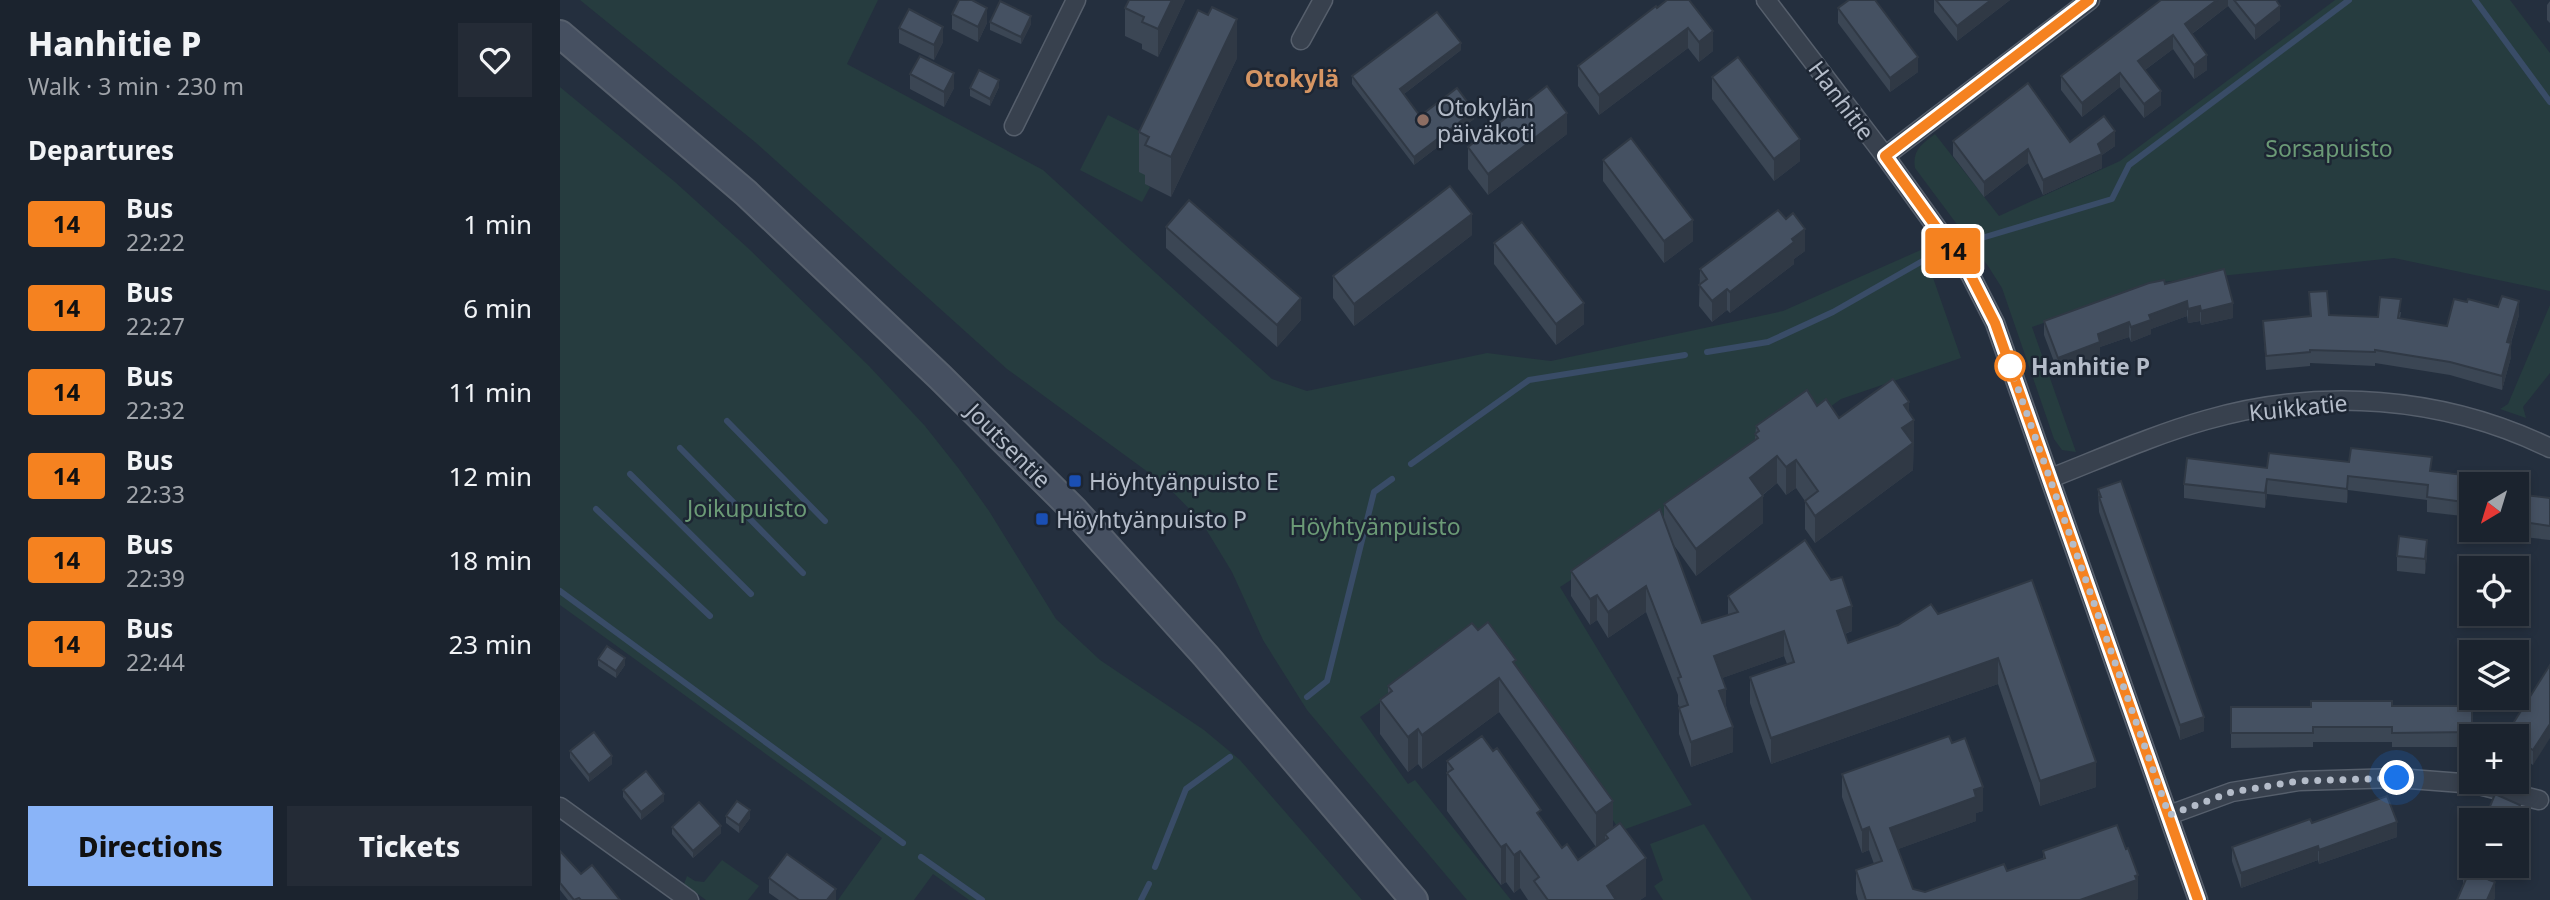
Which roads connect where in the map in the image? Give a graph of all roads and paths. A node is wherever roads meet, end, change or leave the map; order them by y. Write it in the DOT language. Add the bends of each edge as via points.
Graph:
graph roads {
  1 [pos="1076,0"];
  2 [pos="1324,0"];
  3 [pos="1766,0"];
  4 [pos="2090,0"];
  5 [pos="560,34"];
  6 [pos="1301,40"];
  7 [pos="1014,126"];
  8 [pos="1885,156"];
  9 [pos="2550,447"];
  10 [pos="2051,478"];
  11 [pos="2539,800"];
  12 [pos="560,807"];
  13 [pos="2169,815"];
  14 [pos="689,900"];
  15 [pos="1414,900"];
  16 [pos="2198,900"];
  1 -- 7 [label="street"];
  2 -- 6 [label="street"];
  3 -- 8 [label="street, Hanhitie"];
  4 -- 8 [label="street"];
  5 -- 15 [label="main road, Joutsentie" via="746,193 1065,502 1206,656"];
  8 -- 10 [label="street, Hanhitie" via="1970,274 1995,323"];
  9 -- 10 [label="street, Kuikkatie" via="2508,429 2445,412 2329,399 2209,419"];
  10 -- 13 [label="street, Hanhitie"];
  11 -- 13 [label="street" via="2475,784 2397,778 2299,781 2232,792"];
  12 -- 14 [label="street"];
  13 -- 16 [label="street, Hanhitie"];
}
